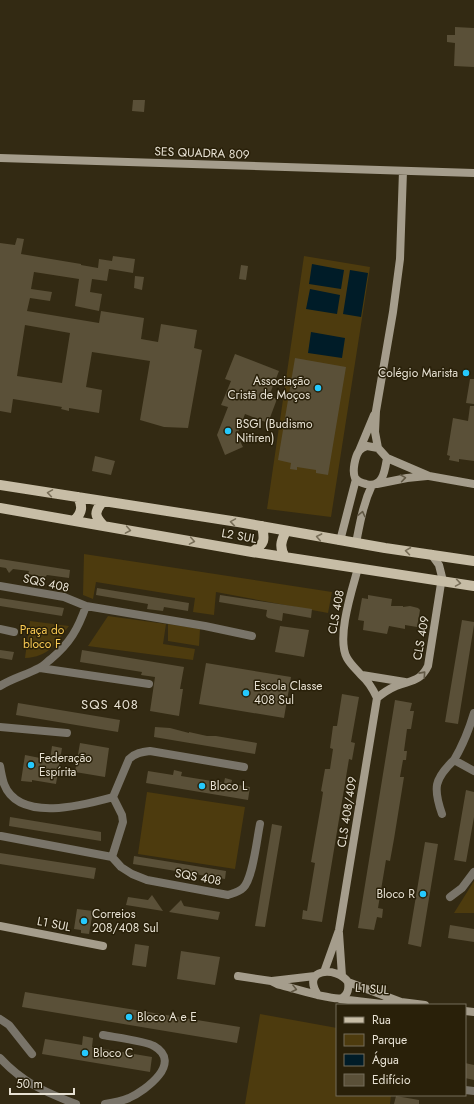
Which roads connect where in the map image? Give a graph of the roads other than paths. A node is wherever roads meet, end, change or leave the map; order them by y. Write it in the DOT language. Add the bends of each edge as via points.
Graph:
graph roads {
  1 [pos="0,158"];
  2 [pos="403,171"];
  3 [pos="474,173"];
  4 [pos="376,411"];
  5 [pos="378,448"];
  6 [pos="359,451"];
  7 [pos="387,458"];
  8 [pos="430,476"];
  9 [pos="356,479"];
  10 [pos="474,484"];
  11 [pos="0,485"];
  12 [pos="374,485"];
  13 [pos="78,497"];
  14 [pos="103,501"];
  15 [pos="0,508"];
  16 [pos="75,520"];
  17 [pos="104,526"];
  18 [pos="262,526"];
  19 [pos="286,531"];
  20 [pos="340,541"];
  21 [pos="356,543"];
  22 [pos="252,552"];
  23 [pos="431,554"];
  24 [pos="285,557"];
  25 [pos="474,561"];
  26 [pos="358,568"];
  27 [pos="442,580"];
  28 [pos="0,586"];
  29 [pos="474,586"];
  30 [pos="86,606"];
  31 [pos="0,629"];
  32 [pos="14,632"];
  33 [pos="252,636"];
  34 [pos="40,668"];
  35 [pos="362,675"];
  36 [pos="408,682"];
  37 [pos="149,684"];
  38 [pos="0,686"];
  39 [pos="377,698"];
  40 [pos="474,714"];
  41 [pos="0,727"];
  42 [pos="67,733"];
  43 [pos="454,760"];
  44 [pos="0,766"];
  45 [pos="244,766"];
  46 [pos="474,771"];
  47 [pos="113,797"];
  48 [pos="442,814"];
  49 [pos="260,824"];
  50 [pos="1,836"];
  51 [pos="112,857"];
  52 [pos="474,872"];
  53 [pos="450,897"];
  54 [pos="0,926"];
  55 [pos="339,930"];
  56 [pos="104,946"];
  57 [pos="324,972"];
  58 [pos="238,976"];
  59 [pos="314,976"];
  60 [pos="345,979"];
  61 [pos="271,981"];
  62 [pos="318,995"];
  63 [pos="340,999"];
  64 [pos="401,1002"];
  65 [pos="417,1004"];
  66 [pos="0,1019"];
  67 [pos="102,1035"];
  68 [pos="32,1054"];
  69 [pos="0,1058"];
  70 [pos="76,1104"];
  71 [pos="105,1104"];
  1 -- 2 [label="street, SES QUADRA 809"];
  2 -- 3 [label="street, SES QUADRA 809"];
  2 -- 4 [label="street" via="400,259"];
  4 -- 5 [label="street" via="375,432"];
  4 -- 6 [label="street"];
  5 -- 6 [label="street" via="367,446"];
  5 -- 7 [label="street"];
  6 -- 9 [label="street" via="354,470"];
  7 -- 8 [label="street"];
  7 -- 12 [label="street" via="384,474"];
  8 -- 10 [label="street"];
  12 -- 8 [label="street, one-way"];
  9 -- 12 [label="street"];
  9 -- 20 [label="street"];
  13 -- 11 [label="main road, L2 SUL, one-way"];
  21 -- 12 [label="street, one-way" via="365,500"];
  13 -- 14 [label="main road, L2 SUL"];
  13 -- 16 [label="main road" via="82,510"];
  14 -- 17 [label="main road" via="98,506 96,514"];
  18 -- 14 [label="main road, L2 SUL, one-way"];
  15 -- 16 [label="main road, L2 SUL"];
  16 -- 17 [label="main road, L2 SUL"];
  17 -- 22 [label="main road, L2 SUL, one-way"];
  18 -- 19 [label="main road, L2 SUL"];
  18 -- 22 [label="main road" via="264,541"];
  20 -- 19 [label="main road, L2 SUL, one-way"];
  19 -- 24 [label="main road" via="281,543"];
  20 -- 21 [label="main road, L2 SUL"];
  23 -- 21 [label="main road, L2 SUL, one-way"];
  22 -- 24 [label="main road, L2 SUL"];
  23 -- 25 [label="main road, L2 SUL"];
  23 -- 27 [label="street, CLS 409" via="439,565"];
  24 -- 26 [label="main road, L2 SUL"];
  26 -- 27 [label="main road, L2 SUL"];
  26 -- 35 [label="street, CLS 408" via="342,639 344,652"];
  27 -- 29 [label="main road, L2 SUL, one-way"];
  36 -- 27 [label="street, CLS 409, one-way" via="417,680 428,666"];
  28 -- 30 [label="street, SQS 408" via="64,597"];
  30 -- 33 [label="street, SQS 408"];
  30 -- 34 [label="street" via="73,637"];
  31 -- 32 [label="street"];
  34 -- 37 [label="street"];
  34 -- 38 [label="street"];
  35 -- 36 [label="street"];
  35 -- 39 [label="street, CLS 408"];
  36 -- 39 [label="street, CLS 409"];
  39 -- 55 [label="street, CLS 408/409"];
  40 -- 43 [label="street" via="463,746"];
  41 -- 42 [label="street"];
  43 -- 46 [label="street"];
  43 -- 48 [label="street" via="445,768 438,780 436,790"];
  44 -- 47 [label="street" via="4,785 12,797 32,807 45,809 79,805"];
  45 -- 47 [label="street" via="150,751 140,752 129,759"];
  47 -- 51 [label="street" via="123,822"];
  49 -- 51 [label="street, SQS 408" via="249,879 244,888 228,895 147,880 121,867"];
  50 -- 51 [label="street"];
  52 -- 53 [label="street" via="462,888"];
  54 -- 56 [label="street, L1 SUL"];
  55 -- 57 [label="street, CLS 408/409"];
  55 -- 60 [label="street, CLS 408/409"];
  57 -- 59 [label="street"];
  57 -- 60 [label="street"];
  58 -- 61 [label="street"];
  59 -- 61 [label="street"];
  59 -- 62 [label="street" via="313,985"];
  60 -- 63 [label="street" via="349,988"];
  60 -- 64 [label="street, L1 SUL"];
  61 -- 62 [label="street, one-way"];
  62 -- 63 [label="street"];
  63 -- 64 [label="street, L1 SUL" via="382,1004"];
  64 -- 65 [label="street, L1 SUL"];
  66 -- 68 [label="street" via="9,1025"];
  67 -- 71 [label="street" via="153,1045 165,1057 166,1064 162,1073 144,1088 128,1098"];
  69 -- 70 [label="street" via="18,1076 43,1091"];
}
